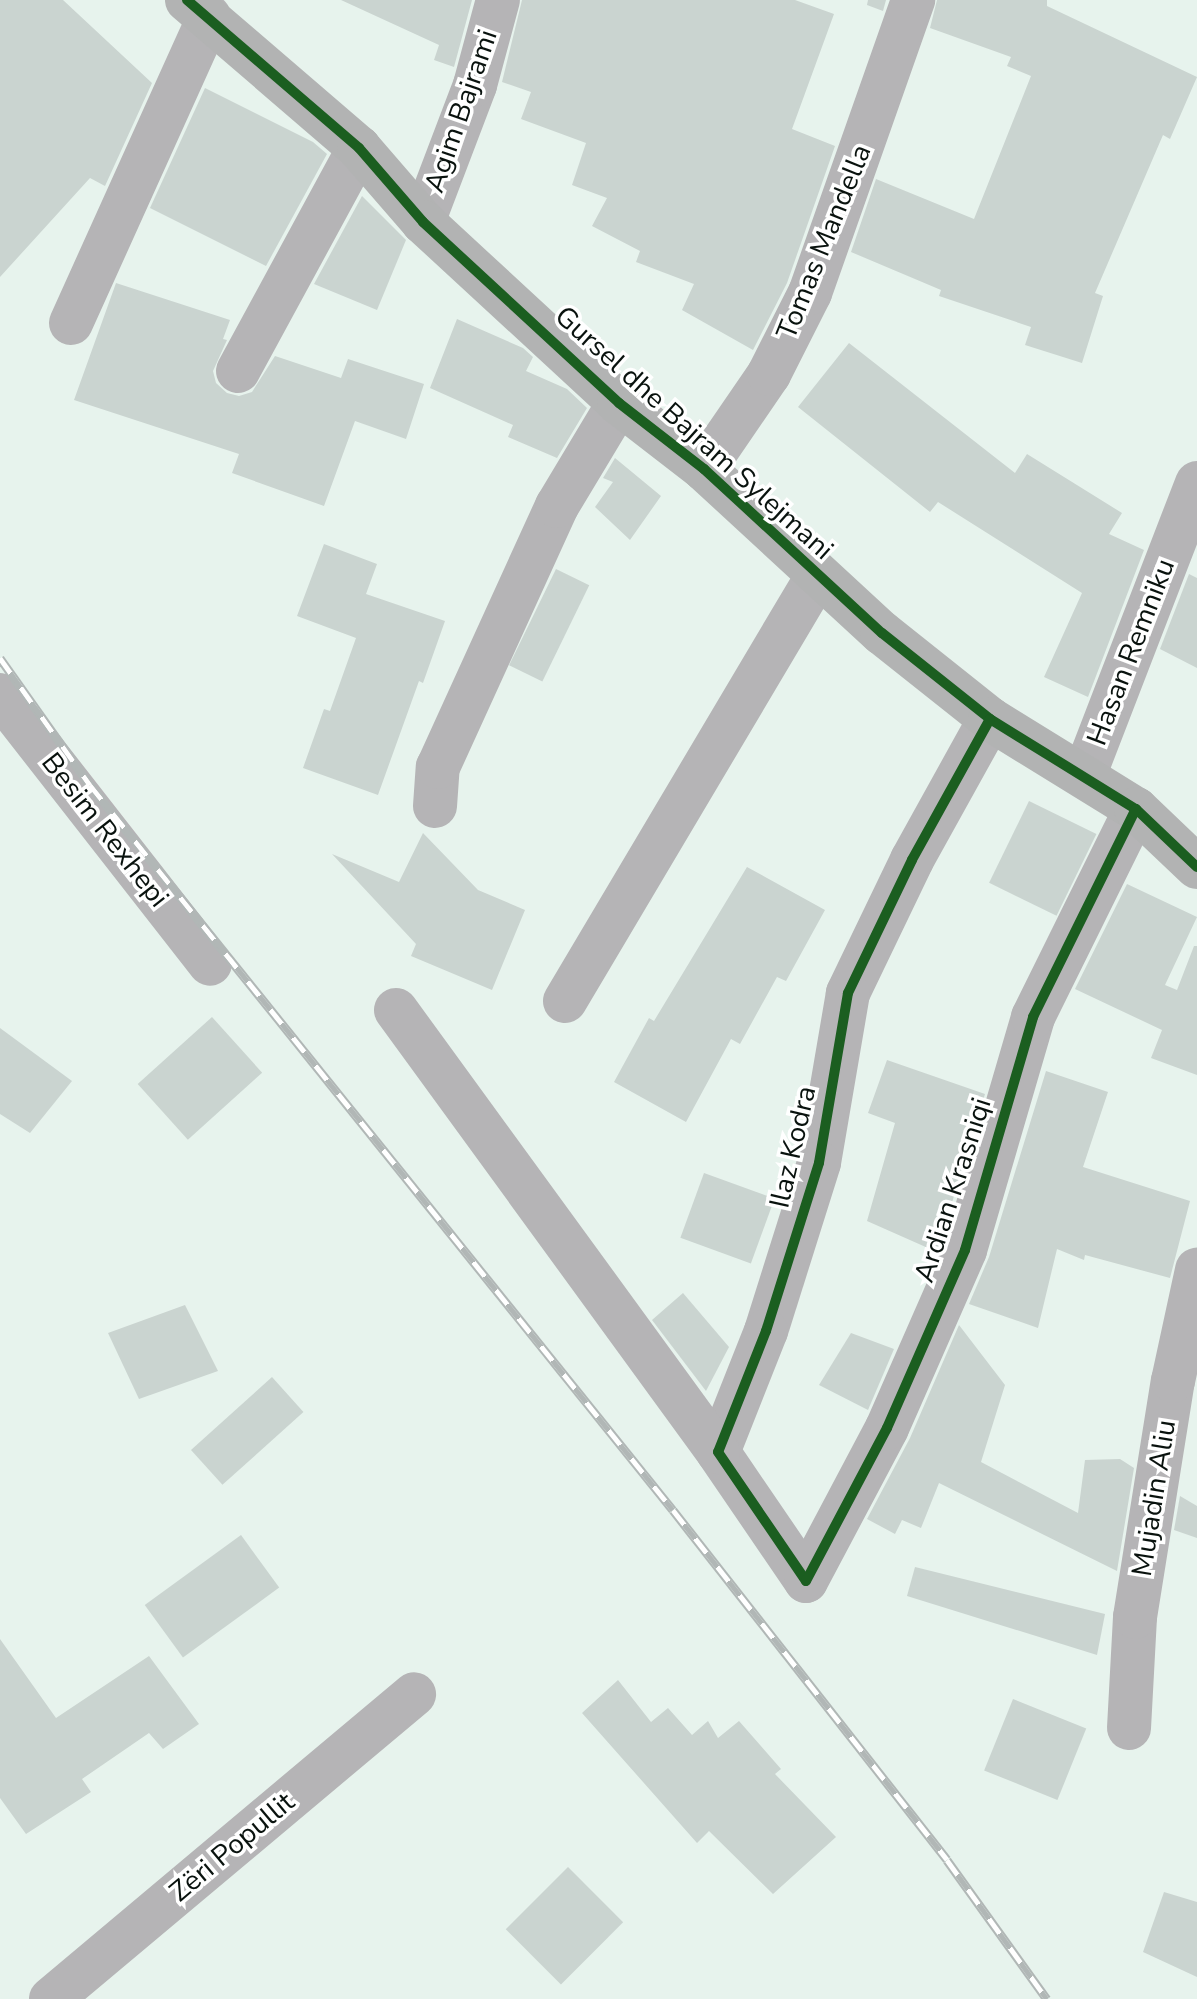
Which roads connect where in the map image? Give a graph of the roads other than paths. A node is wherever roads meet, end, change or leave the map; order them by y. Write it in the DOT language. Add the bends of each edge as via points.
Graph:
graph roads {
  1 [pos="498,0"];
  2 [pos="913,0"];
  3 [pos="198,9"];
  4 [pos="359,148"];
  5 [pos="423,222"];
  6 [pos="71,323"];
  7 [pos="238,371"];
  8 [pos="619,403"];
  9 [pos="704,469"];
  10 [pos="1197,483"];
  11 [pos="818,575"];
  12 [pos="0,695"];
  13 [pos="990,719"];
  14 [pos="1084,776"];
  15 [pos="435,806"];
  16 [pos="1136,809"];
  17 [pos="1197,867"];
  18 [pos="210,964"];
  19 [pos="565,1001"];
  20 [pos="396,1010"];
  21 [pos="1197,1270"];
  22 [pos="718,1452"];
  23 [pos="414,1694"];
  24 [pos="1129,1728"];
  25 [pos="51,1999"];
  1 -- 5 [label="street, Agim Bajrami" via="475,85"];
  2 -- 9 [label="street, Tomas Mandella" via="810,293 769,374"];
  3 -- 4 [label="street, Gursel dhe Bajram Sylejmani"];
  3 -- 6 [label="street, Gursel dhe Bajram Sylejmani"];
  4 -- 5 [label="street, Gursel dhe Bajram Sylejmani"];
  4 -- 7 [label="street"];
  5 -- 8 [label="street, Gursel dhe Bajram Sylejmani"];
  8 -- 9 [label="street, Gursel dhe Bajram Sylejmani"];
  8 -- 15 [label="street, Gursel dhe Bajram Sylejmani" via="557,506 444,752"];
  9 -- 11 [label="street, Gursel dhe Bajram Sylejmani"];
  10 -- 14 [label="street, Hasan Remniku"];
  11 -- 13 [label="street, Gursel dhe Bajram Sylejmani"];
  11 -- 19 [label="street, Gursel dhe Bajram Sylejmani"];
  12 -- 18 [label="street, Besim Rexhepi"];
  13 -- 14 [label="street, Gursel dhe Bajram Sylejmani"];
  13 -- 22 [label="street, Ilaz Kodra" via="912,860 848,993 819,1163 766,1331"];
  14 -- 16 [label="street, Gursel dhe Bajram Sylejmani"];
  16 -- 17 [label="street, Gursel dhe Bajram Sylejmani"];
  16 -- 22 [label="street, Ardian Krasniqi" via="1033,1017 965,1250 887,1428 806,1581"];
  20 -- 22 [label="street"];
  21 -- 24 [label="street, Mujadin Aliu" via="1136,1578"];
  23 -- 25 [label="street, Zëri Popullit"];
}
